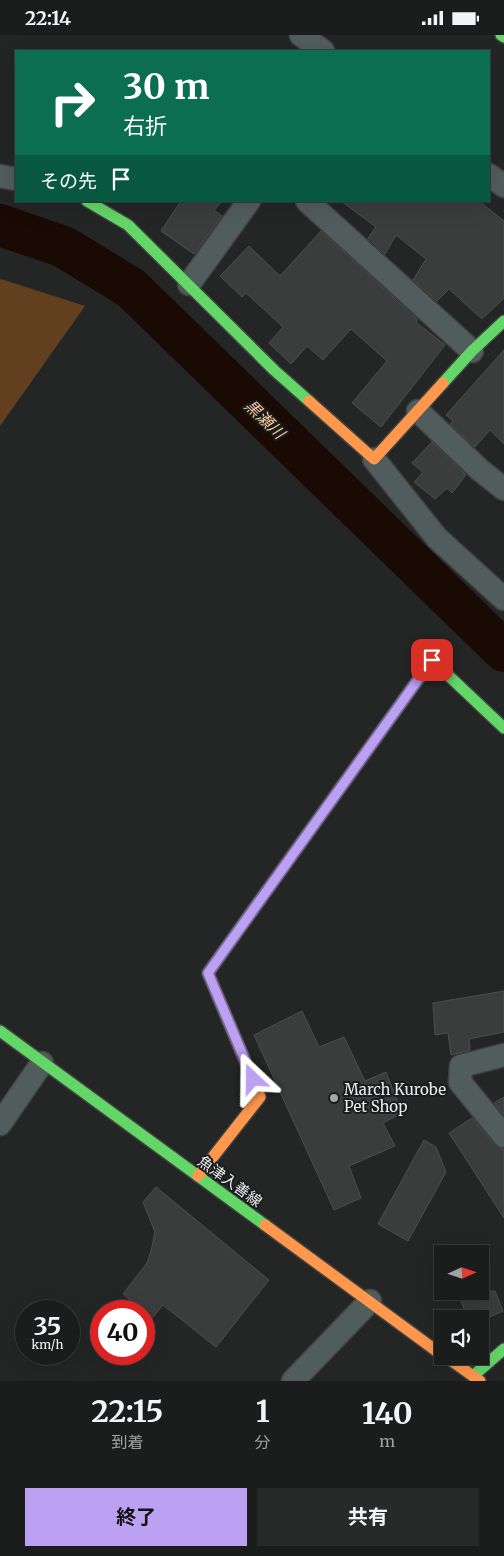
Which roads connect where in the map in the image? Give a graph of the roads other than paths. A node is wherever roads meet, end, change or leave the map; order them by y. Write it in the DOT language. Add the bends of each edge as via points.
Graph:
graph roads {
  1 [pos="301,35"];
  2 [pos="322,50"];
  3 [pos="0,176"];
  4 [pos="490,176"];
  5 [pos="15,179"];
  6 [pos="504,186"];
  7 [pos="89,202"];
  8 [pos="248,202"];
  9 [pos="308,202"];
  10 [pos="189,283"];
  11 [pos="504,321"];
  12 [pos="472,351"];
  13 [pos="418,411"];
  14 [pos="374,459"];
  15 [pos="504,489"];
  16 [pos="504,599"];
  17 [pos="504,727"];
  18 [pos="0,1031"];
  19 [pos="504,1055"];
  20 [pos="42,1063"];
  21 [pos="0,1124"];
  22 [pos="504,1136"];
  23 [pos="198,1176"];
  24 [pos="370,1301"];
  25 [pos="434,1348"];
  26 [pos="504,1349"];
  27 [pos="458,1365"];
  28 [pos="477,1379"];
  29 [pos="293,1381"];
  1 -- 2 [label="street"];
  3 -- 5 [label="street"];
  4 -- 6 [label="street"];
  7 -- 10 [label="street" via="128,225"];
  8 -- 10 [label="street"];
  9 -- 12 [label="street"];
  10 -- 14 [label="street" via="274,370"];
  11 -- 12 [label="street"];
  12 -- 13 [label="street"];
  13 -- 14 [label="street"];
  13 -- 15 [label="street"];
  14 -- 16 [label="street" via="437,538"];
  17 -- 23 [label="street" via="432,660 208,973 260,1097"];
  18 -- 20 [label="street, 魚津入善線"];
  19 -- 22 [label="street" via="461,1066 460,1082"];
  20 -- 21 [label="street"];
  20 -- 23 [label="street, 魚津入善線"];
  23 -- 24 [label="street, 魚津入善線"];
  24 -- 25 [label="street, 魚津入善線"];
  24 -- 29 [label="street"];
  26 -- 28 [label="street"];
  27 -- 28 [label="street, 魚津入善線"];
}
